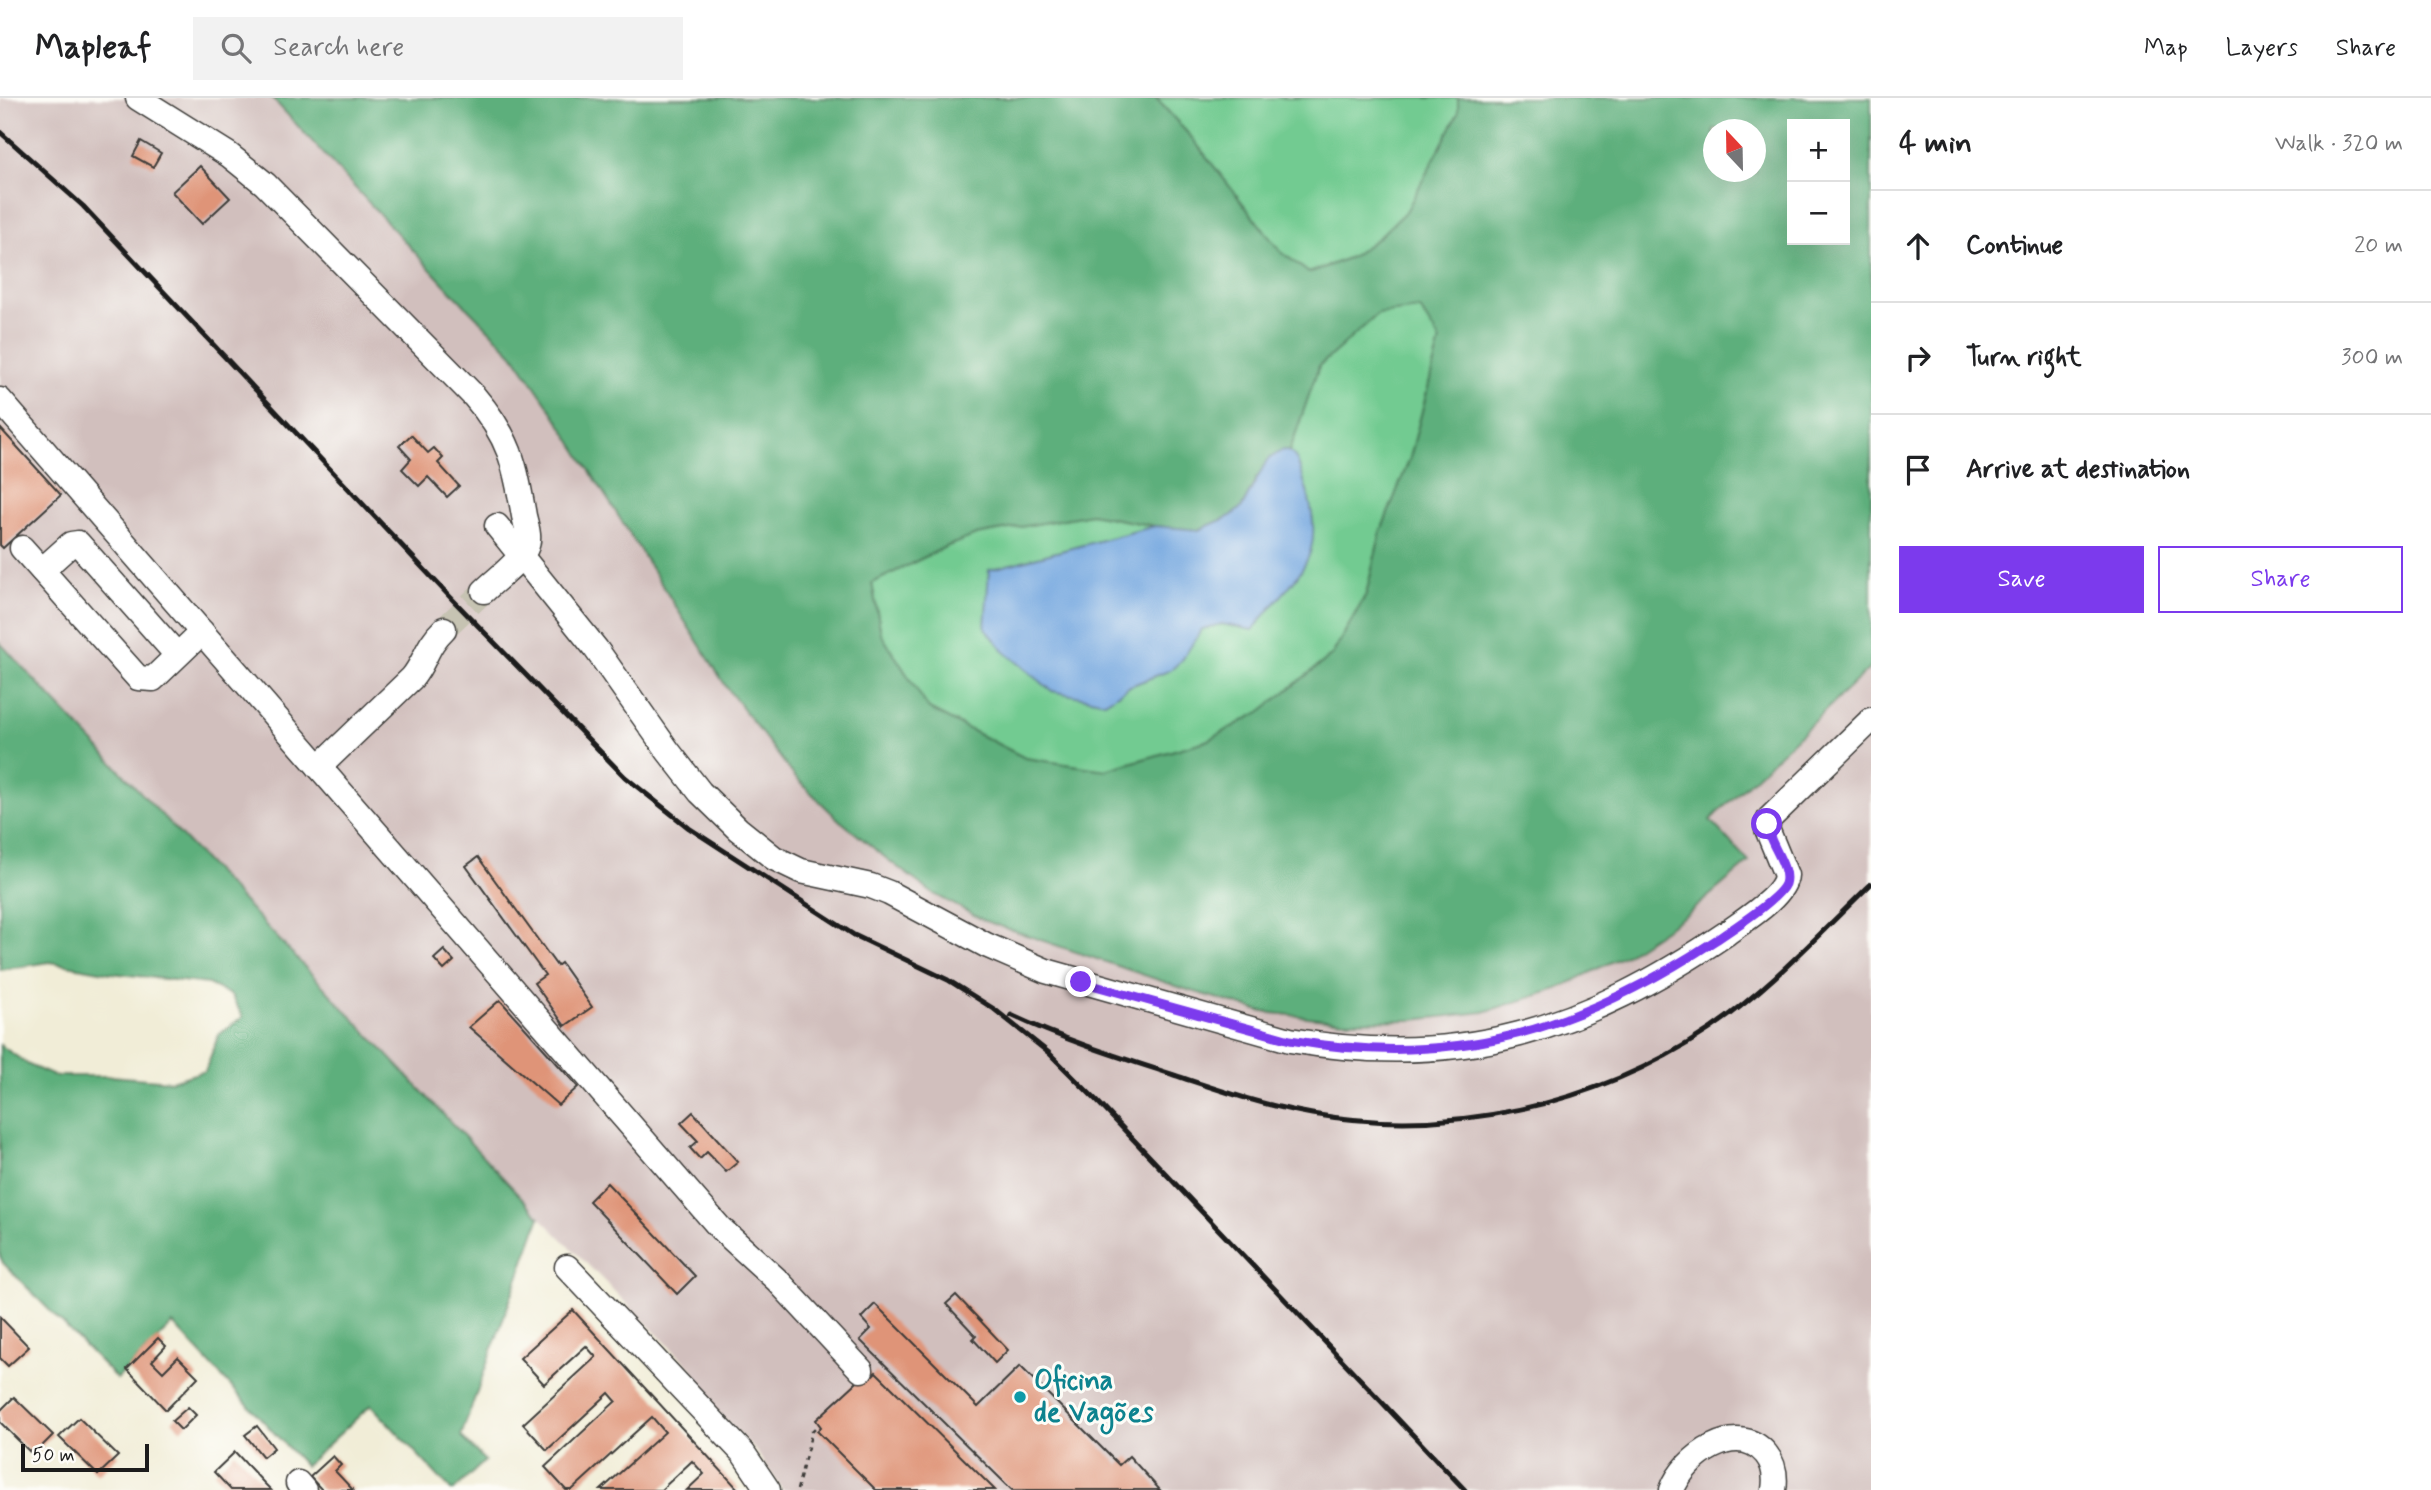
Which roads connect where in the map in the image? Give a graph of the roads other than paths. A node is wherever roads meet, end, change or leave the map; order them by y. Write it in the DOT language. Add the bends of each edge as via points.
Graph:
graph roads {
  1 [pos="138,98"];
  2 [pos="0,400"];
  3 [pos="497,526"];
  4 [pos="22,548"];
  5 [pos="521,555"];
  6 [pos="42,570"];
  7 [pos="484,591"];
  8 [pos="444,629"];
  9 [pos="202,632"];
  10 [pos="177,655"];
  11 [pos="1871,720"];
  12 [pos="319,767"];
  13 [pos="567,1267"];
  14 [pos="861,1370"];
  15 [pos="768,1490"];
  16 [pos="1672,1490"];
  17 [pos="1774,1490"];
  1 -- 5 [label="lane" via="229,155 265,184 484,408 516,468 528,541"];
  2 -- 9 [label="lane"];
  3 -- 5 [label="lane"];
  4 -- 6 [label="lane"];
  5 -- 7 [label="lane"];
  5 -- 11 [label="lane" via="700,792 774,858 801,871 890,893 986,945 1046,971 1322,1046 1386,1051 1493,1041 1575,1017 1666,971 1782,890 1786,875 1767,830 1769,819"];
  6 -- 10 [label="lane" via="138,678 153,679"];
  6 -- 10 [label="lane" via="71,544 80,544"];
  8 -- 12 [label="lane" via="428,647 412,678"];
  9 -- 10 [label="lane"];
  9 -- 12 [label="lane"];
  12 -- 14 [label="lane" via="720,1228 778,1281"];
  13 -- 15 [label="lane" via="743,1453"];
  16 -- 17 [label="lane" via="1689,1464 1721,1442 1738,1440 1756,1445 1769,1458 1776,1477"];
}
